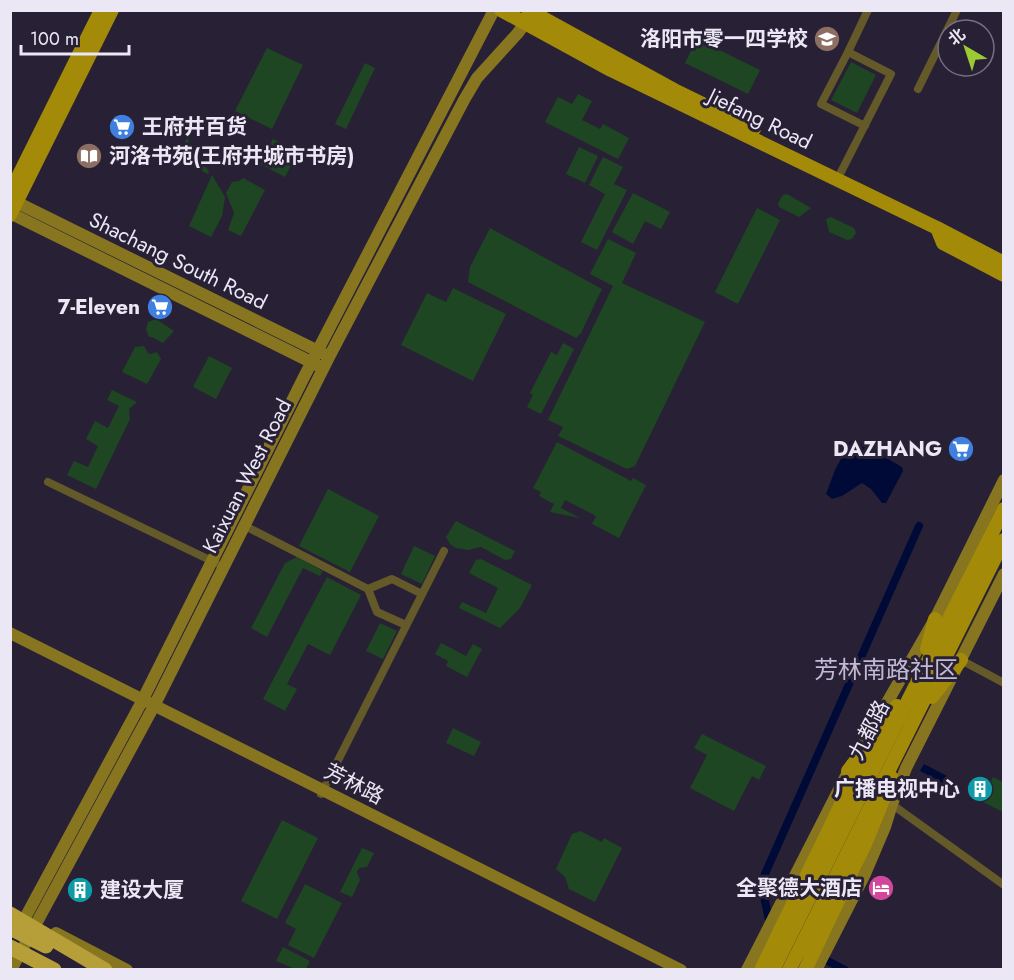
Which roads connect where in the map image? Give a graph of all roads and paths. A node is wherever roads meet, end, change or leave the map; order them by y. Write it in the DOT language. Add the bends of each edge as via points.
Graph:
graph roads {
  1 [pos="101,10"];
  2 [pos="111,10"];
  3 [pos="494,10"];
  4 [pos="501,10"];
  5 [pos="868,10"];
  6 [pos="957,10"];
  7 [pos="530,14"];
  8 [pos="848,52"];
  9 [pos="918,89"];
  10 [pos="865,126"];
  11 [pos="841,172"];
  12 [pos="12,206"];
  13 [pos="10,224"];
  14 [pos="937,228"];
  15 [pos="1004,252"];
  16 [pos="1004,263"];
  17 [pos="1004,274"];
  18 [pos="321,360"];
  19 [pos="1004,480"];
  20 [pos="48,482"];
  21 [pos="1004,509"];
  22 [pos="245,526"];
  23 [pos="1004,540"];
  24 [pos="444,551"];
  25 [pos="212,561"];
  26 [pos="224,567"];
  27 [pos="1004,574"];
  28 [pos="368,589"];
  29 [pos="422,594"];
  30 [pos="935,619"];
  31 [pos="406,626"];
  32 [pos="10,633"];
  33 [pos="10,641"];
  34 [pos="961,660"];
  35 [pos="918,678"];
  36 [pos="1004,683"];
  37 [pos="147,705"];
  38 [pos="912,723"];
  39 [pos="848,771"];
  40 [pos="321,793"];
  41 [pos="888,802"];
  42 [pos="1004,885"];
  43 [pos="10,909"];
  44 [pos="21,923"];
  45 [pos="49,930"];
  46 [pos="21,958"];
  47 [pos="90,965"];
  48 [pos="796,966"];
  49 [pos="11,969"];
  50 [pos="44,969"];
  51 [pos="54,969"];
  52 [pos="105,969"];
  53 [pos="127,969"];
  54 [pos="670,969"];
  55 [pos="681,969"];
  56 [pos="747,969"];
  57 [pos="761,969"];
  58 [pos="773,969"];
  59 [pos="816,969"];
  1 -- 12 [label="main road"];
  2 -- 12 [label="main road"];
  3 -- 18 [label="main road, Kaixuan West Road"];
  4 -- 7 [label="main road, Jiefang Road"];
  5 -- 8 [label="street"];
  6 -- 9 [label="street"];
  7 -- 11 [label="main road, Jiefang Road"];
  7 -- 14 [label="main road, Jiefang Road" via="650,90"];
  7 -- 18 [label="main road, Kaixuan West Road" via="477,78"];
  8 -- 10 [label="street" via="891,74"];
  8 -- 10 [label="street" via="821,104"];
  10 -- 11 [label="street"];
  11 -- 15 [label="main road, Jiefang Road"];
  12 -- 13 [label="main road"];
  12 -- 18 [label="main road, Shachang South Road"];
  14 -- 16 [label="main road, Jiefang Road"];
  14 -- 17 [label="main road" via="942,243"];
  18 -- 22 [label="main road, Kaixuan West Road"];
  18 -- 25 [label="main road, Kaixuan West Road"];
  19 -- 30 [label="main road, 九都路"];
  20 -- 25 [label="street"];
  21 -- 35 [label="main road, 九都路"];
  22 -- 26 [label="main road, Kaixuan West Road"];
  22 -- 28 [label="street"];
  23 -- 38 [label="main road, 九都路"];
  24 -- 29 [label="street"];
  25 -- 26 [label="street"];
  25 -- 37 [label="main road, Kaixuan West Road"];
  26 -- 37 [label="main road, Kaixuan West Road"];
  27 -- 34 [label="main road"];
  28 -- 29 [label="street" via="392,579"];
  28 -- 31 [label="street" via="376,612"];
  29 -- 31 [label="street"];
  30 -- 35 [label="main road"];
  30 -- 39 [label="main road, 九都路"];
  31 -- 40 [label="street"];
  32 -- 37 [label="main road, 芳林路"];
  33 -- 37 [label="main road, 芳林路"];
  34 -- 36 [label="street"];
  34 -- 38 [label="main road"];
  34 -- 41 [label="main road"];
  35 -- 39 [label="main road"];
  35 -- 57 [label="main road" via="851,784"];
  35 -- 58 [label="main road, 九都路"];
  37 -- 40 [label="main road, 芳林路"];
  37 -- 44 [label="main road, Kaixuan West Road"];
  38 -- 41 [label="main road"];
  38 -- 48 [label="main road, 九都路" via="808,932"];
  39 -- 56 [label="main road, 九都路"];
  40 -- 54 [label="main road, 芳林路"];
  40 -- 55 [label="main road, 芳林路"];
  41 -- 42 [label="street"];
  41 -- 48 [label="main road"];
  41 -- 59 [label="main road" via="885,827 865,874"];
  43 -- 44 [label="main road"];
  44 -- 45 [label="main road"];
  44 -- 46 [label="main road, Kaixuan West Road"];
  44 -- 47 [label="highway"];
  44 -- 47 [label="main road"];
  44 -- 52 [label="highway"];
  45 -- 47 [label="main road"];
  45 -- 53 [label="main road"];
  46 -- 49 [label="main road, Kaixuan West Road"];
  46 -- 50 [label="main road"];
  46 -- 51 [label="highway"];
  47 -- 52 [label="main road"];
}
